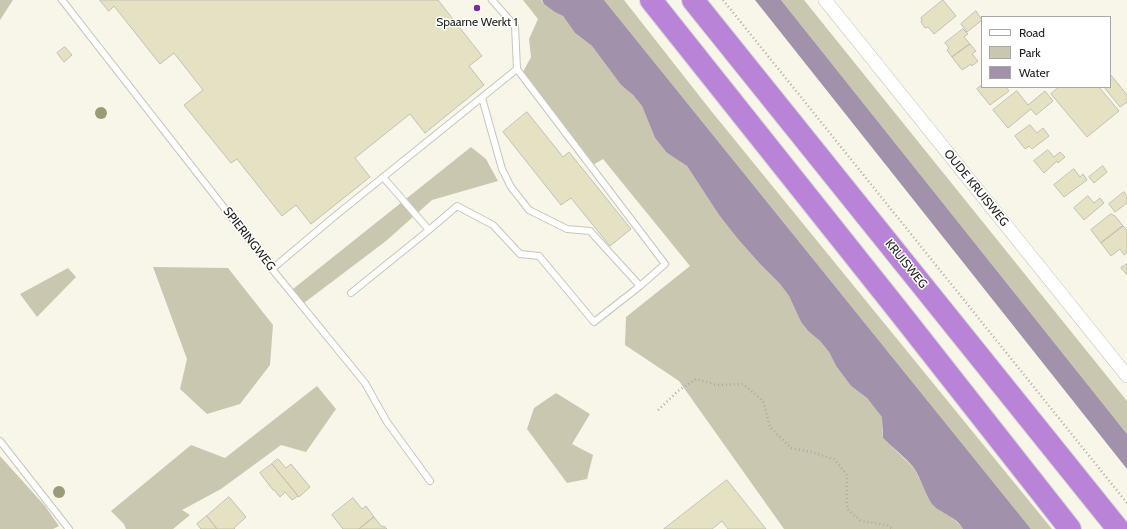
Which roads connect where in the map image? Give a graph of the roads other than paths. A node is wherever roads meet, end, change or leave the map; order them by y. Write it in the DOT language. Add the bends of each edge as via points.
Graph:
graph roads {
  1 [pos="62,0"];
  2 [pos="492,0"];
  3 [pos="651,0"];
  4 [pos="693,0"];
  5 [pos="825,0"];
  6 [pos="517,69"];
  7 [pos="482,98"];
  8 [pos="383,177"];
  9 [pos="429,230"];
  10 [pos="272,269"];
  11 [pos="640,286"];
  12 [pos="351,293"];
  13 [pos="1127,376"];
  14 [pos="0,441"];
  15 [pos="430,481"];
  16 [pos="69,529"];
  17 [pos="1070,529"];
  18 [pos="1118,529"];
  1 -- 10 [label="lane, SPIERINGWEG"];
  2 -- 6 [label="lane" via="515,26"];
  3 -- 17 [label="highway"];
  4 -- 18 [label="highway, KRUISWEG"];
  5 -- 13 [label="street, OUDE KRUISWEG"];
  6 -- 7 [label="lane"];
  6 -- 11 [label="lane" via="665,264"];
  7 -- 8 [label="lane"];
  7 -- 11 [label="lane" via="502,170 511,187 529,210 567,230 590,230"];
  8 -- 9 [label="lane"];
  8 -- 10 [label="lane"];
  9 -- 11 [label="lane" via="457,206 493,225 520,254 539,256 594,322"];
  9 -- 12 [label="lane"];
  10 -- 15 [label="lane, SPIERINGWEG" via="365,383 387,422"];
  14 -- 16 [label="lane"];
}
